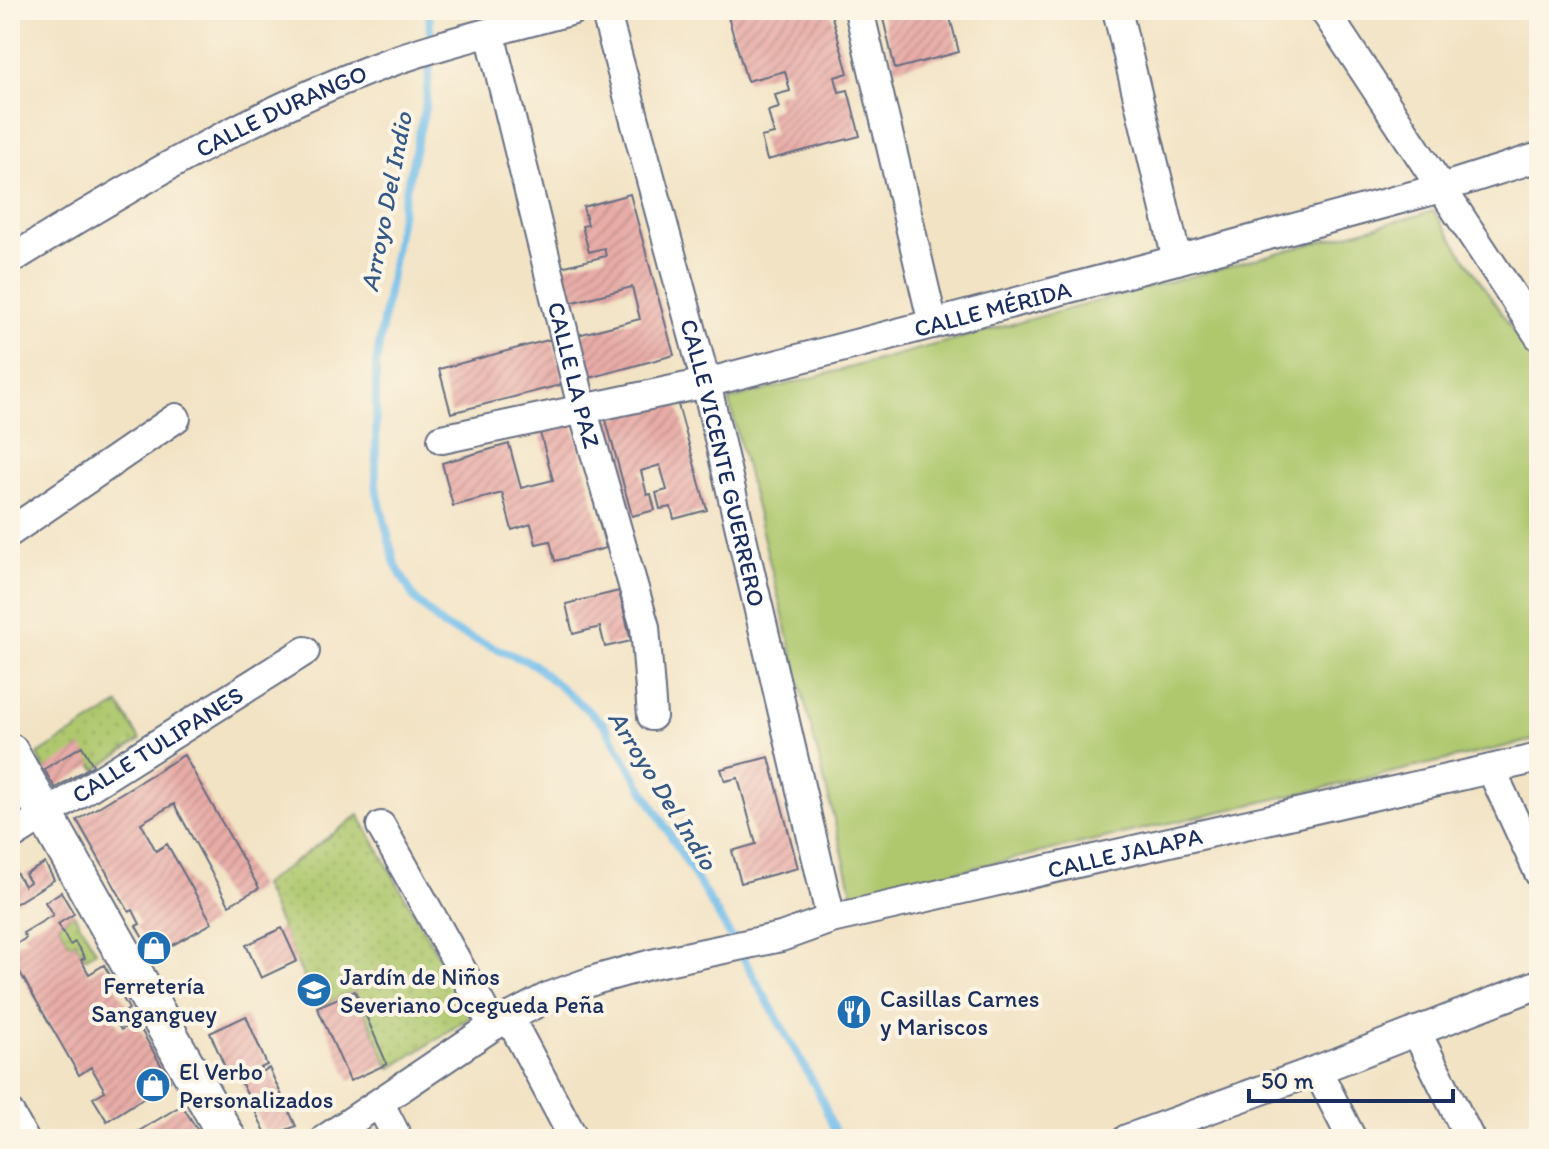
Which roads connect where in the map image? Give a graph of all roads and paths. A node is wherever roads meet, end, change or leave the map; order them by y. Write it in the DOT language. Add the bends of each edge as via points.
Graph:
graph roads {
  1 [pos="573,10"];
  2 [pos="605,10"];
  3 [pos="859,10"];
  4 [pos="1117,10"];
  5 [pos="1324,10"];
  6 [pos="490,33"];
  7 [pos="1539,157"];
  8 [pos="1441,188"];
  9 [pos="10,260"];
  10 [pos="1177,260"];
  11 [pos="933,324"];
  12 [pos="1539,336"];
  13 [pos="706,383"];
  14 [pos="583,411"];
  15 [pos="176,418"];
  16 [pos="442,439"];
  17 [pos="10,532"];
  18 [pos="305,651"];
  19 [pos="652,716"];
  20 [pos="10,752"];
  21 [pos="1539,758"];
  22 [pos="1491,769"];
  23 [pos="44,816"];
  24 [pos="381,826"];
  25 [pos="10,837"];
  26 [pos="1539,873"];
  27 [pos="831,919"];
  28 [pos="1539,984"];
  29 [pos="501,1022"];
  30 [pos="1416,1031"];
  31 [pos="1317,1070"];
  32 [pos="380,1104"];
  33 [pos="10,1114"];
  34 [pos="24,1139"];
  35 [pos="228,1139"];
  36 [pos="325,1139"];
  37 [pos="398,1139"];
  38 [pos="574,1139"];
  39 [pos="1127,1139"];
  40 [pos="1352,1139"];
  41 [pos="1470,1139"];
  1 -- 6 [label="street, CALLE DURANGO"];
  2 -- 13 [label="street, CALLE VICENTE GUERRERO"];
  3 -- 11 [label="street"];
  4 -- 10 [label="street"];
  5 -- 8 [label="street"];
  6 -- 9 [label="street, CALLE DURANGO" via="370,70 228,133"];
  6 -- 14 [label="street, CALLE LA PAZ"];
  7 -- 8 [label="street, CALLE MÉRIDA"];
  8 -- 10 [label="street, CALLE MÉRIDA"];
  8 -- 12 [label="street"];
  10 -- 11 [label="street, CALLE MÉRIDA"];
  11 -- 13 [label="street, CALLE MÉRIDA"];
  13 -- 14 [label="street, CALLE MÉRIDA"];
  13 -- 27 [label="street, CALLE VICENTE GUERRERO"];
  14 -- 16 [label="street, CALLE MÉRIDA"];
  14 -- 19 [label="street, CALLE LA PAZ" via="645,627"];
  15 -- 17 [label="street"];
  18 -- 23 [label="street, CALLE TULIPANES"];
  20 -- 23 [label="street"];
  21 -- 22 [label="street, CALLE JALAPA"];
  22 -- 26 [label="street"];
  22 -- 27 [label="street, CALLE JALAPA"];
  23 -- 25 [label="street, CALLE TULIPANES"];
  23 -- 35 [label="street"];
  24 -- 29 [label="street"];
  27 -- 29 [label="street, CALLE JALAPA" via="781,937 598,979"];
  28 -- 30 [label="street"];
  29 -- 32 [label="street, CALLE JALAPA"];
  29 -- 38 [label="street"];
  30 -- 31 [label="street"];
  30 -- 41 [label="street"];
  31 -- 39 [label="street"];
  31 -- 40 [label="street"];
  32 -- 36 [label="street, CALLE JALAPA"];
  32 -- 37 [label="street"];
  33 -- 34 [label="street"];
}
